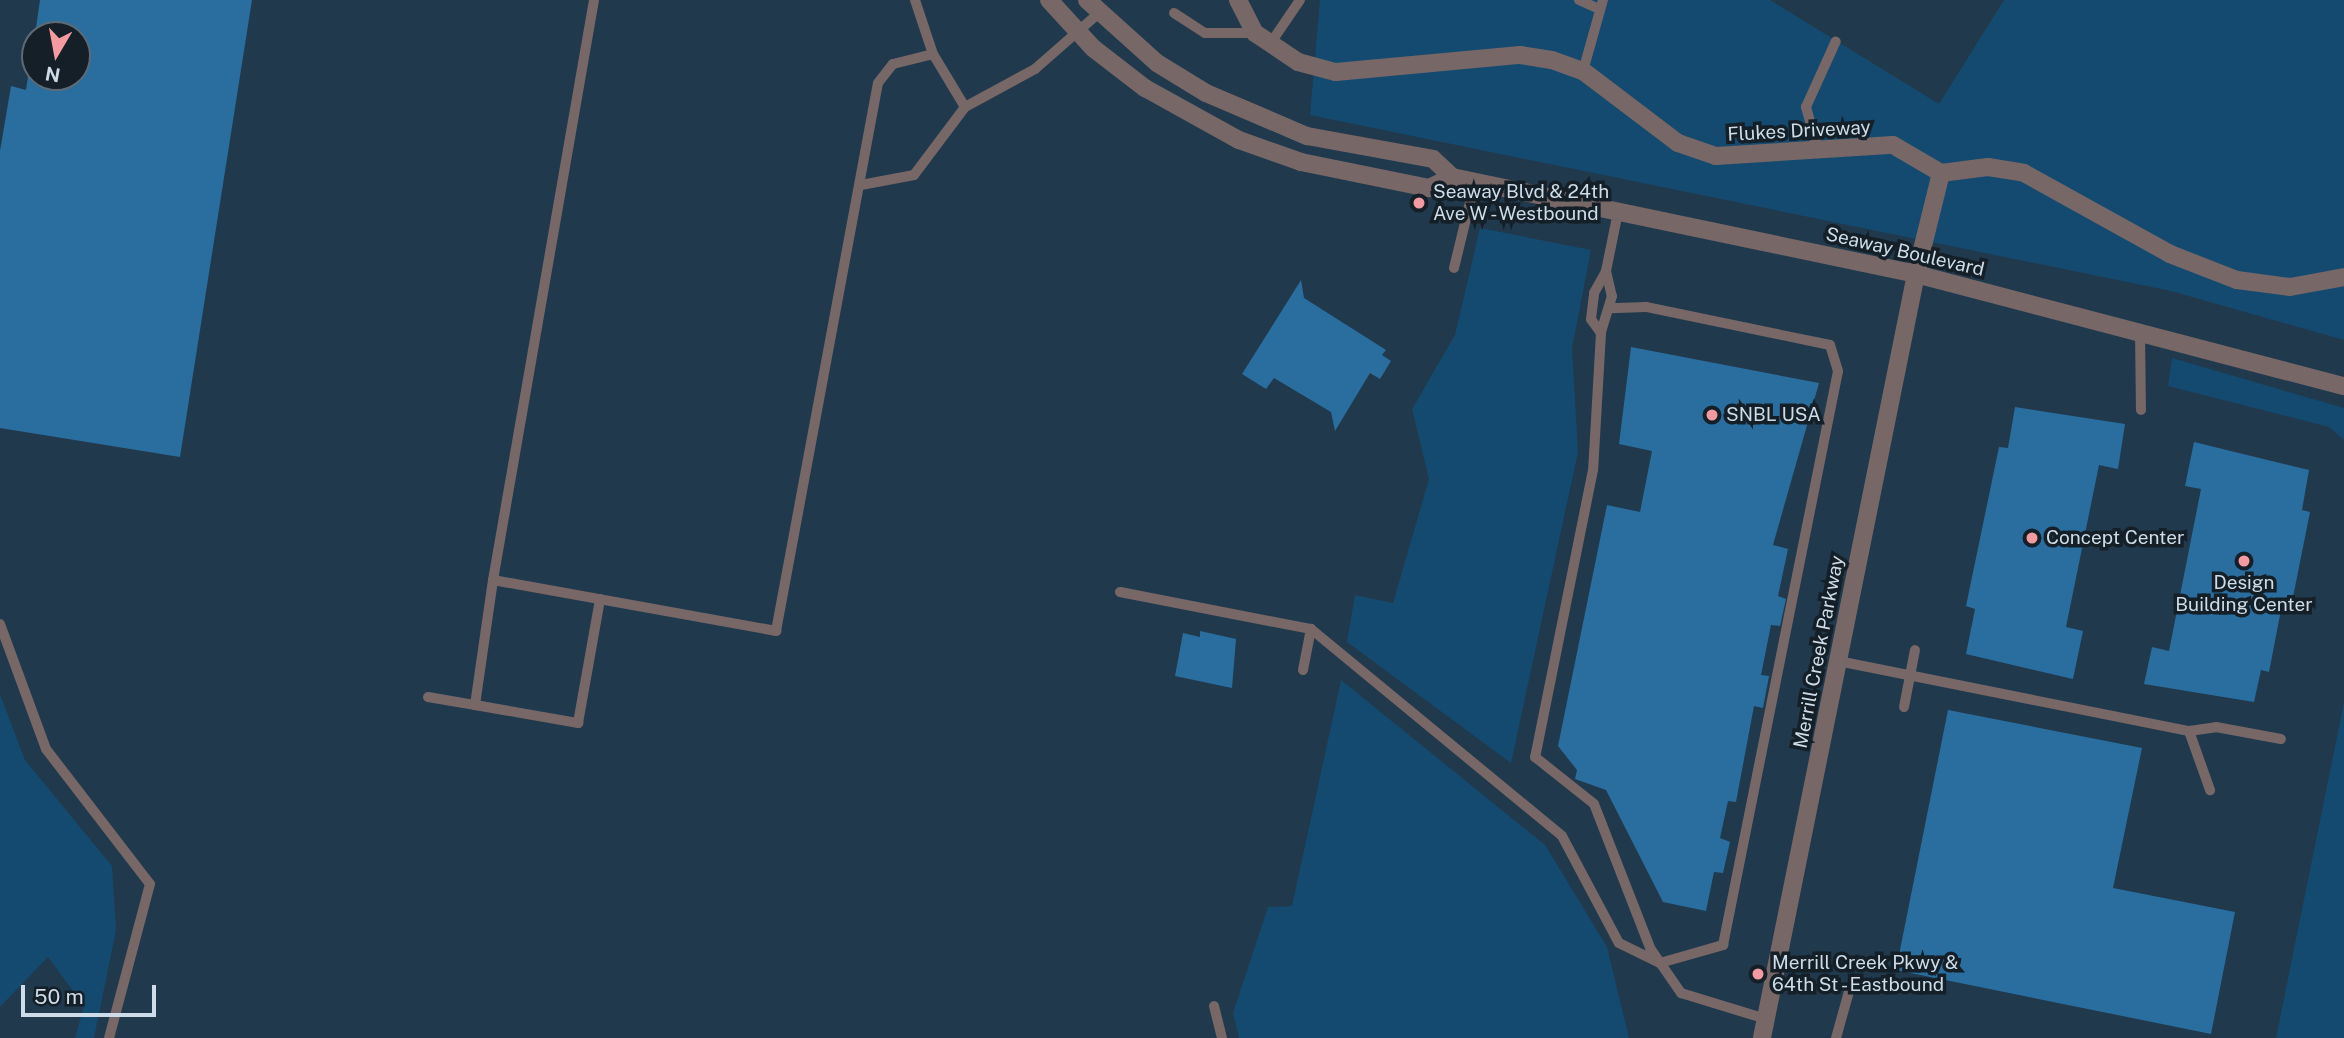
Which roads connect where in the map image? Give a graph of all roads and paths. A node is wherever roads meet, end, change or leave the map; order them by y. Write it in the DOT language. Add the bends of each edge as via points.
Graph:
graph roads {
  1 [pos="594,0"];
  2 [pos="915,0"];
  3 [pos="1049,0"];
  4 [pos="1238,0"];
  5 [pos="1300,0"];
  6 [pos="1579,0"];
  7 [pos="1601,5"];
  8 [pos="1093,7"];
  9 [pos="1174,13"];
  10 [pos="1079,32"];
  11 [pos="1255,33"];
  12 [pos="1836,41"];
  13 [pos="1270,44"];
  14 [pos="933,54"];
  15 [pos="1583,71"];
  16 [pos="965,107"];
  17 [pos="1819,153"];
  18 [pos="1941,173"];
  19 [pos="1452,177"];
  20 [pos="1475,182"];
  21 [pos="861,185"];
  22 [pos="1618,212"];
  23 [pos="1454,268"];
  24 [pos="1606,271"];
  25 [pos="1916,274"];
  26 [pos="2344,278"];
  27 [pos="1610,308"];
  28 [pos="2140,331"];
  29 [pos="1601,333"];
  30 [pos="2344,386"];
  31 [pos="2141,410"];
  32 [pos="493,580"];
  33 [pos="1120,592"];
  34 [pos="600,599"];
  35 [pos="0,624"];
  36 [pos="1311,629"];
  37 [pos="1915,650"];
  38 [pos="1838,661"];
  39 [pos="1303,670"];
  40 [pos="1910,676"];
  41 [pos="428,697"];
  42 [pos="475,705"];
  43 [pos="1904,707"];
  44 [pos="2189,731"];
  45 [pos="2281,739"];
  46 [pos="2210,790"];
  47 [pos="1660,963"];
  48 [pos="1850,988"];
  49 [pos="1214,1006"];
  50 [pos="1766,1032"];
  51 [pos="108,1038"];
  52 [pos="1222,1038"];
  53 [pos="1836,1038"];
  1 -- 32 [label="lane"];
  2 -- 14 [label="lane"];
  3 -- 10 [label="street, Seaway Boulevard"];
  4 -- 11 [label="street, Flukes Driveway"];
  5 -- 13 [label="lane"];
  6 -- 7 [label="lane"];
  7 -- 15 [label="lane"];
  8 -- 10 [label="lane"];
  8 -- 19 [label="street, Seaway Boulevard" via="1157,63 1255,117 1307,136 1433,159"];
  9 -- 11 [label="lane" via="1205,33"];
  10 -- 16 [label="lane" via="1035,69"];
  10 -- 19 [label="street, Seaway Boulevard" via="1145,88 1239,140 1301,162 1429,188"];
  11 -- 13 [label="street, Flukes Driveway"];
  12 -- 17 [label="lane" via="1806,107"];
  13 -- 15 [label="street, Flukes Driveway" via="1298,62 1336,72 1520,55"];
  14 -- 16 [label="lane"];
  14 -- 21 [label="lane" via="892,64 878,83"];
  15 -- 17 [label="street, Flukes Driveway" via="1678,143 1716,156"];
  16 -- 21 [label="lane" via="914,175"];
  17 -- 18 [label="street, Flukes Driveway" via="1893,145"];
  18 -- 25 [label="street, Merrill Creek Parkway"];
  18 -- 26 [label="street" via="1989,167 2024,173 2170,254 2237,280 2290,287"];
  19 -- 20 [label="street, Seaway Boulevard"];
  20 -- 22 [label="street, Seaway Boulevard"];
  20 -- 23 [label="lane"];
  21 -- 34 [label="lane" via="776,631"];
  22 -- 24 [label="lane"];
  22 -- 25 [label="street, Seaway Boulevard"];
  24 -- 27 [label="lane"];
  24 -- 29 [label="lane" via="1594,293 1591,319"];
  25 -- 28 [label="street, Seaway Boulevard"];
  25 -- 38 [label="street, Merrill Creek Parkway"];
  27 -- 29 [label="lane"];
  27 -- 47 [label="lane" via="1646,307 1830,345 1838,371 1723,945"];
  28 -- 30 [label="street, Seaway Boulevard"];
  28 -- 31 [label="lane"];
  29 -- 47 [label="lane" via="1593,470 1535,757 1594,804"];
  32 -- 34 [label="lane"];
  32 -- 42 [label="lane"];
  33 -- 36 [label="lane"];
  34 -- 42 [label="lane" via="578,723"];
  35 -- 51 [label="lane" via="46,749 150,884"];
  36 -- 39 [label="lane"];
  36 -- 47 [label="lane" via="1562,836 1619,943"];
  37 -- 40 [label="lane"];
  38 -- 40 [label="lane"];
  38 -- 50 [label="street, Merrill Creek Parkway"];
  40 -- 43 [label="lane"];
  40 -- 44 [label="lane"];
  41 -- 42 [label="lane"];
  44 -- 45 [label="lane" via="2216,727"];
  44 -- 46 [label="lane"];
  47 -- 50 [label="lane" via="1681,993"];
  48 -- 53 [label="lane"];
  49 -- 52 [label="lane"];
}
